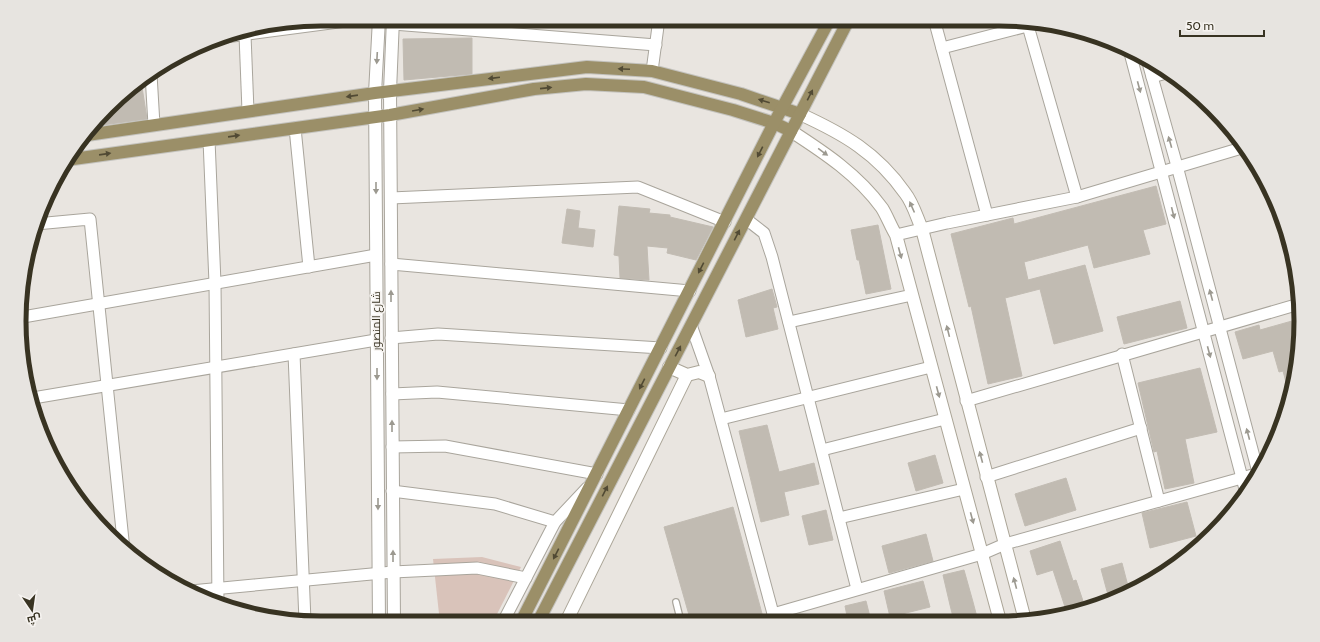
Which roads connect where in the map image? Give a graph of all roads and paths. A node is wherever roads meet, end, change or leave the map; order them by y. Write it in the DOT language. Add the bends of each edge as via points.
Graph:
graph roads {
  1 [pos="379,26"];
  2 [pos="390,26"];
  3 [pos="445,26"];
  4 [pos="658,26"];
  5 [pos="826,26"];
  6 [pos="845,26"];
  7 [pos="936,26"];
  8 [pos="304,27"];
  9 [pos="1022,27"];
  10 [pos="1029,28"];
  11 [pos="257,33"];
  12 [pos="245,35"];
  13 [pos="656,45"];
  14 [pos="942,48"];
  15 [pos="1130,57"];
  16 [pos="1149,68"];
  17 [pos="652,71"];
  18 [pos="1161,75"];
  19 [pos="1152,78"];
  20 [pos="151,80"];
  21 [pos="390,91"];
  22 [pos="375,93"];
  23 [pos="783,107"];
  24 [pos="248,111"];
  25 [pos="800,114"];
  26 [pos="390,115"];
  27 [pos="375,116"];
  28 [pos="774,124"];
  29 [pos="154,125"];
  30 [pos="295,128"];
  31 [pos="791,131"];
  32 [pos="92,134"];
  33 [pos="210,140"];
  34 [pos="1238,149"];
  35 [pos="75,159"];
  36 [pos="1177,166"];
  37 [pos="1162,172"];
  38 [pos="1077,197"];
  39 [pos="391,198"];
  40 [pos="987,215"];
  41 [pos="746,220"];
  42 [pos="725,222"];
  43 [pos="43,223"];
  44 [pos="922,229"];
  45 [pos="896,235"];
  46 [pos="376,255"];
  47 [pos="391,264"];
  48 [pos="309,267"];
  49 [pos="215,283"];
  50 [pos="690,291"];
  51 [pos="912,294"];
  52 [pos="99,304"];
  53 [pos="1293,306"];
  54 [pos="26,316"];
  55 [pos="789,322"];
  56 [pos="691,325"];
  57 [pos="1219,326"];
  58 [pos="1203,330"];
  59 [pos="391,338"];
  60 [pos="376,340"];
  61 [pos="661,348"];
  62 [pos="294,354"];
  63 [pos="1122,354"];
  64 [pos="215,367"];
  65 [pos="669,367"];
  66 [pos="931,367"];
  67 [pos="687,375"];
  68 [pos="709,376"];
  69 [pos="108,386"];
  70 [pos="392,394"];
  71 [pos="36,397"];
  72 [pos="808,398"];
  73 [pos="966,401"];
  74 [pos="629,410"];
  75 [pos="945,419"];
  76 [pos="721,420"];
  77 [pos="1141,428"];
  78 [pos="392,447"];
  79 [pos="822,450"];
  80 [pos="1255,466"];
  81 [pos="1250,475"];
  82 [pos="986,477"];
  83 [pos="595,478"];
  84 [pos="1242,478"];
  85 [pos="1244,485"];
  86 [pos="964,489"];
  87 [pos="392,491"];
  88 [pos="1159,501"];
  89 [pos="839,518"];
  90 [pos="555,522"];
  91 [pos="123,540"];
  92 [pos="1004,544"];
  93 [pos="982,554"];
  94 [pos="393,572"];
  95 [pos="378,574"];
  96 [pos="526,578"];
  97 [pos="304,581"];
  98 [pos="217,588"];
  99 [pos="200,590"];
  100 [pos="857,590"];
  101 [pos="218,597"];
  102 [pos="676,602"];
  103 [pos="1023,614"];
  104 [pos="305,615"];
  105 [pos="379,616"];
  106 [pos="394,616"];
  107 [pos="506,616"];
  108 [pos="524,616"];
  109 [pos="541,616"];
  110 [pos="569,616"];
  111 [pos="680,616"];
  112 [pos="774,616"];
  113 [pos="777,616"];
  114 [pos="999,616"];
  1 -- 22 [label="main road, شارع المنصور, one-way"];
  2 -- 21 [label="main road, شارع المنصور"];
  3 -- 13 [label="street"];
  4 -- 13 [label="street"];
  5 -- 23 [label="main road"];
  25 -- 6 [label="main road, one-way"];
  7 -- 14 [label="street"];
  8 -- 11 [label="street"];
  9 -- 14 [label="street"];
  10 -- 38 [label="street"];
  12 -- 24 [label="street"];
  13 -- 17 [label="street"];
  14 -- 40 [label="street"];
  15 -- 37 [label="street, one-way"];
  16 -- 19 [label="street"];
  17 -- 21 [label="main road, one-way" via="587,67"];
  23 -- 17 [label="main road, one-way"];
  18 -- 19 [label="street"];
  36 -- 19 [label="street, one-way"];
  20 -- 29 [label="street"];
  21 -- 22 [label="main road"];
  21 -- 26 [label="main road, شارع المنصور"];
  22 -- 24 [label="main road, one-way"];
  22 -- 27 [label="main road, شارع المنصور"];
  23 -- 25 [label="main road"];
  23 -- 28 [label="main road"];
  24 -- 29 [label="main road"];
  25 -- 31 [label="main road"];
  44 -- 25 [label="main road, one-way" via="906,194 880,162 839,132"];
  26 -- 27 [label="main road"];
  26 -- 28 [label="main road, one-way" via="534,89 586,84 644,86"];
  26 -- 39 [label="main road, شارع المنصور"];
  27 -- 30 [label="main road"];
  27 -- 46 [label="main road, شارع المنصور, one-way"];
  28 -- 31 [label="main road"];
  28 -- 42 [label="main road, one-way"];
  29 -- 32 [label="main road"];
  33 -- 30 [label="main road, one-way"];
  30 -- 48 [label="street"];
  31 -- 41 [label="main road"];
  31 -- 45 [label="main road, one-way" via="824,152 859,181 882,209"];
  35 -- 33 [label="main road, one-way"];
  33 -- 49 [label="street"];
  34 -- 36 [label="street"];
  36 -- 37 [label="street"];
  57 -- 36 [label="street, one-way"];
  37 -- 38 [label="street"];
  37 -- 58 [label="street, one-way"];
  38 -- 40 [label="street"];
  39 -- 42 [label="street" via="638,187"];
  39 -- 47 [label="main road, شارع المنصور"];
  40 -- 44 [label="street"];
  41 -- 55 [label="street" via="764,233"];
  56 -- 41 [label="main road, one-way"];
  42 -- 50 [label="main road, one-way"];
  43 -- 52 [label="street" via="90,219"];
  44 -- 45 [label="street"];
  73 -- 44 [label="main road, one-way"];
  45 -- 51 [label="main road, one-way"];
  46 -- 48 [label="street"];
  46 -- 60 [label="main road, شارع المنصور"];
  47 -- 50 [label="street"];
  59 -- 47 [label="main road, شارع المنصور, one-way"];
  48 -- 49 [label="street"];
  49 -- 52 [label="street"];
  49 -- 64 [label="street"];
  50 -- 61 [label="main road"];
  51 -- 55 [label="street"];
  51 -- 66 [label="main road"];
  52 -- 54 [label="street"];
  52 -- 69 [label="street"];
  53 -- 57 [label="street"];
  55 -- 72 [label="street"];
  65 -- 56 [label="main road, one-way"];
  56 -- 68 [label="street"];
  57 -- 58 [label="street"];
  80 -- 57 [label="street, one-way"];
  58 -- 63 [label="street"];
  58 -- 84 [label="street, one-way"];
  59 -- 60 [label="main road"];
  59 -- 61 [label="street" via="438,334"];
  59 -- 70 [label="main road, شارع المنصور"];
  60 -- 62 [label="street"];
  60 -- 95 [label="main road, شارع المنصور, one-way"];
  61 -- 74 [label="main road, one-way"];
  62 -- 64 [label="street"];
  62 -- 97 [label="street"];
  63 -- 73 [label="street"];
  63 -- 77 [label="street"];
  64 -- 69 [label="street"];
  64 -- 98 [label="street"];
  65 -- 67 [label="main road"];
  109 -- 65 [label="main road, one-way"];
  66 -- 72 [label="street"];
  66 -- 75 [label="main road, one-way"];
  67 -- 68 [label="main road" via="698,372"];
  67 -- 110 [label="main road"];
  68 -- 76 [label="street"];
  69 -- 71 [label="street"];
  69 -- 91 [label="street"];
  70 -- 74 [label="street" via="437,392"];
  78 -- 70 [label="main road, شارع المنصور, one-way"];
  72 -- 76 [label="street"];
  72 -- 79 [label="street"];
  82 -- 73 [label="main road, one-way"];
  74 -- 83 [label="main road"];
  75 -- 79 [label="street"];
  75 -- 86 [label="main road"];
  76 -- 112 [label="street"];
  77 -- 82 [label="street"];
  77 -- 88 [label="street"];
  78 -- 83 [label="street" via="445,446"];
  78 -- 87 [label="main road, شارع المنصور"];
  79 -- 89 [label="street"];
  81 -- 84 [label="street"];
  82 -- 92 [label="main road"];
  83 -- 90 [label="street"];
  83 -- 108 [label="main road, one-way"];
  84 -- 85 [label="street"];
  84 -- 88 [label="street"];
  86 -- 89 [label="street"];
  86 -- 93 [label="main road, one-way"];
  87 -- 90 [label="street" via="496,504"];
  94 -- 87 [label="main road, شارع المنصور, one-way"];
  88 -- 92 [label="street"];
  89 -- 100 [label="street"];
  90 -- 96 [label="street"];
  92 -- 93 [label="street"];
  103 -- 92 [label="main road, one-way"];
  93 -- 100 [label="street"];
  93 -- 114 [label="main road"];
  94 -- 95 [label="street"];
  94 -- 96 [label="street" via="477,568"];
  94 -- 106 [label="main road, شارع المنصور"];
  95 -- 97 [label="street"];
  95 -- 105 [label="main road, شارع المنصور"];
  96 -- 107 [label="street"];
  97 -- 98 [label="street"];
  97 -- 104 [label="street"];
  98 -- 99 [label="street"];
  98 -- 101 [label="street"];
  100 -- 113 [label="street"];
  102 -- 111 [label="lane"];
}
